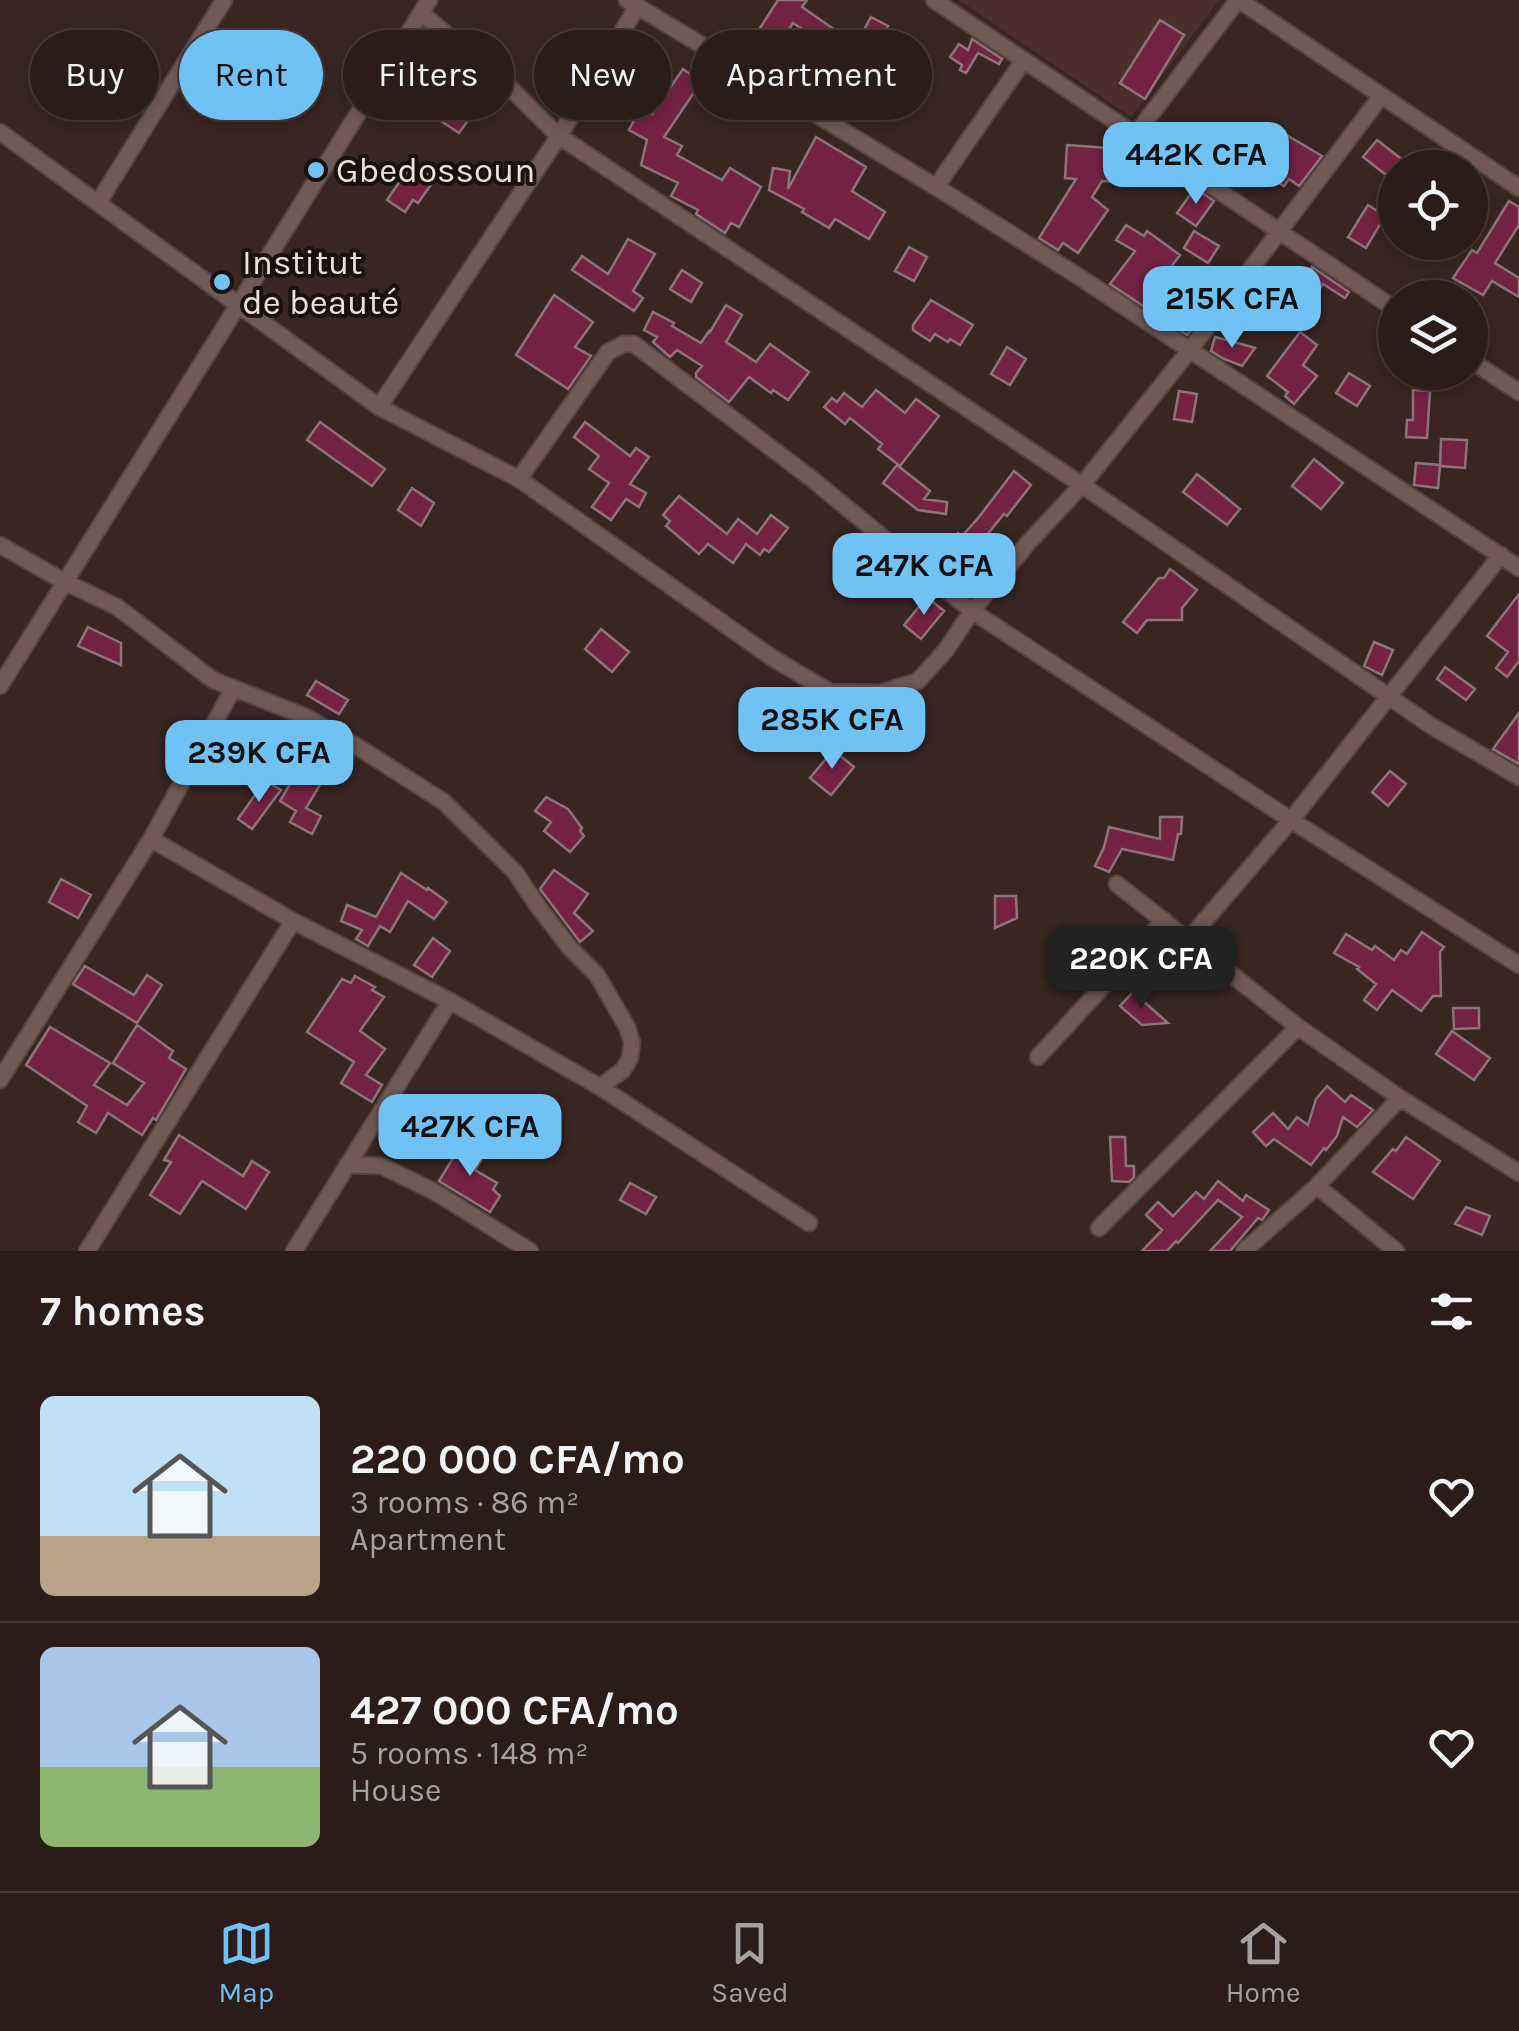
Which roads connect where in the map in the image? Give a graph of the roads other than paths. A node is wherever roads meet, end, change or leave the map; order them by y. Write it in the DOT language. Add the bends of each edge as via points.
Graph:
graph roads {
  1 [pos="224,0"];
  2 [pos="934,0"];
  3 [pos="1238,0"];
  4 [pos="632,4"];
  5 [pos="425,7"];
  6 [pos="1024,60"];
  7 [pos="1382,96"];
  8 [pos="0,132"];
  9 [pos="1135,135"];
  10 [pos="559,136"];
  11 [pos="936,187"];
  12 [pos="1519,188"];
  13 [pos="98,204"];
  14 [pos="1280,232"];
  15 [pos="1378,298"];
  16 [pos="238,306"];
  17 [pos="1189,351"];
  18 [pos="1488,372"];
  19 [pos="1519,392"];
  20 [pos="379,408"];
  21 [pos="519,480"];
  22 [pos="1082,486"];
  23 [pos="0,545"];
  24 [pos="1502,555"];
  25 [pos="1519,568"];
  26 [pos="65,582"];
  27 [pos="972,611"];
  28 [pos="0,686"];
  29 [pos="234,688"];
  30 [pos="832,692"];
  31 [pos="1387,697"];
  32 [pos="855,707"];
  33 [pos="1519,777"];
  34 [pos="1291,820"];
  35 [pos="151,839"];
  36 [pos="1116,884"];
  37 [pos="293,920"];
  38 [pos="1164,920"];
  39 [pos="1189,940"];
  40 [pos="1519,965"];
  41 [pos="450,1001"];
  42 [pos="1298,1027"];
  43 [pos="1038,1057"];
  44 [pos="0,1080"];
  45 [pos="600,1087"];
  46 [pos="1400,1098"];
  47 [pos="347,1166"];
  48 [pos="1519,1172"];
  49 [pos="1316,1186"];
  50 [pos="809,1223"];
  51 [pos="1099,1228"];
  52 [pos="87,1251"];
  53 [pos="294,1251"];
  54 [pos="530,1251"];
  55 [pos="1244,1251"];
  56 [pos="1396,1251"];
  1 -- 13 [label="street"];
  2 -- 6 [label="street"];
  3 -- 7 [label="street"];
  3 -- 9 [label="street"];
  4 -- 10 [label="street"];
  4 -- 11 [label="street"];
  5 -- 10 [label="street"];
  5 -- 16 [label="street"];
  6 -- 9 [label="street"];
  6 -- 11 [label="street"];
  7 -- 12 [label="street"];
  7 -- 14 [label="street"];
  8 -- 13 [label="street"];
  9 -- 14 [label="street"];
  10 -- 20 [label="street"];
  10 -- 22 [label="street"];
  11 -- 17 [label="street"];
  13 -- 16 [label="street"];
  14 -- 15 [label="street"];
  14 -- 17 [label="street"];
  16 -- 20 [label="street"];
  16 -- 26 [label="street"];
  17 -- 22 [label="street"];
  17 -- 24 [label="street"];
  18 -- 19 [label="street"];
  20 -- 21 [label="street"];
  21 -- 27 [label="street" via="608,352 634,344"];
  21 -- 30 [label="street" via="771,657"];
  22 -- 27 [label="street"];
  22 -- 31 [label="street"];
  23 -- 26 [label="street"];
  24 -- 25 [label="street"];
  24 -- 31 [label="street"];
  26 -- 28 [label="street"];
  26 -- 29 [label="street" via="117,607 212,680"];
  27 -- 30 [label="street" via="918,681 880,693"];
  27 -- 34 [label="street"];
  29 -- 35 [label="street"];
  29 -- 45 [label="street" via="304,716 394,769 444,802 515,872 598,976 627,1028 630,1058"];
  30 -- 32 [label="street"];
  31 -- 33 [label="street"];
  31 -- 34 [label="street"];
  34 -- 39 [label="street"];
  34 -- 40 [label="street"];
  35 -- 37 [label="street"];
  35 -- 44 [label="street"];
  36 -- 38 [label="street"];
  37 -- 41 [label="street"];
  37 -- 52 [label="street"];
  38 -- 39 [label="street"];
  38 -- 43 [label="street"];
  39 -- 42 [label="street"];
  41 -- 45 [label="street"];
  41 -- 47 [label="street"];
  42 -- 46 [label="street"];
  42 -- 51 [label="street"];
  45 -- 50 [label="street"];
  46 -- 48 [label="street"];
  46 -- 49 [label="street"];
  47 -- 53 [label="street"];
  47 -- 54 [label="street" via="382,1166"];
  49 -- 55 [label="street"];
  49 -- 56 [label="street"];
}
